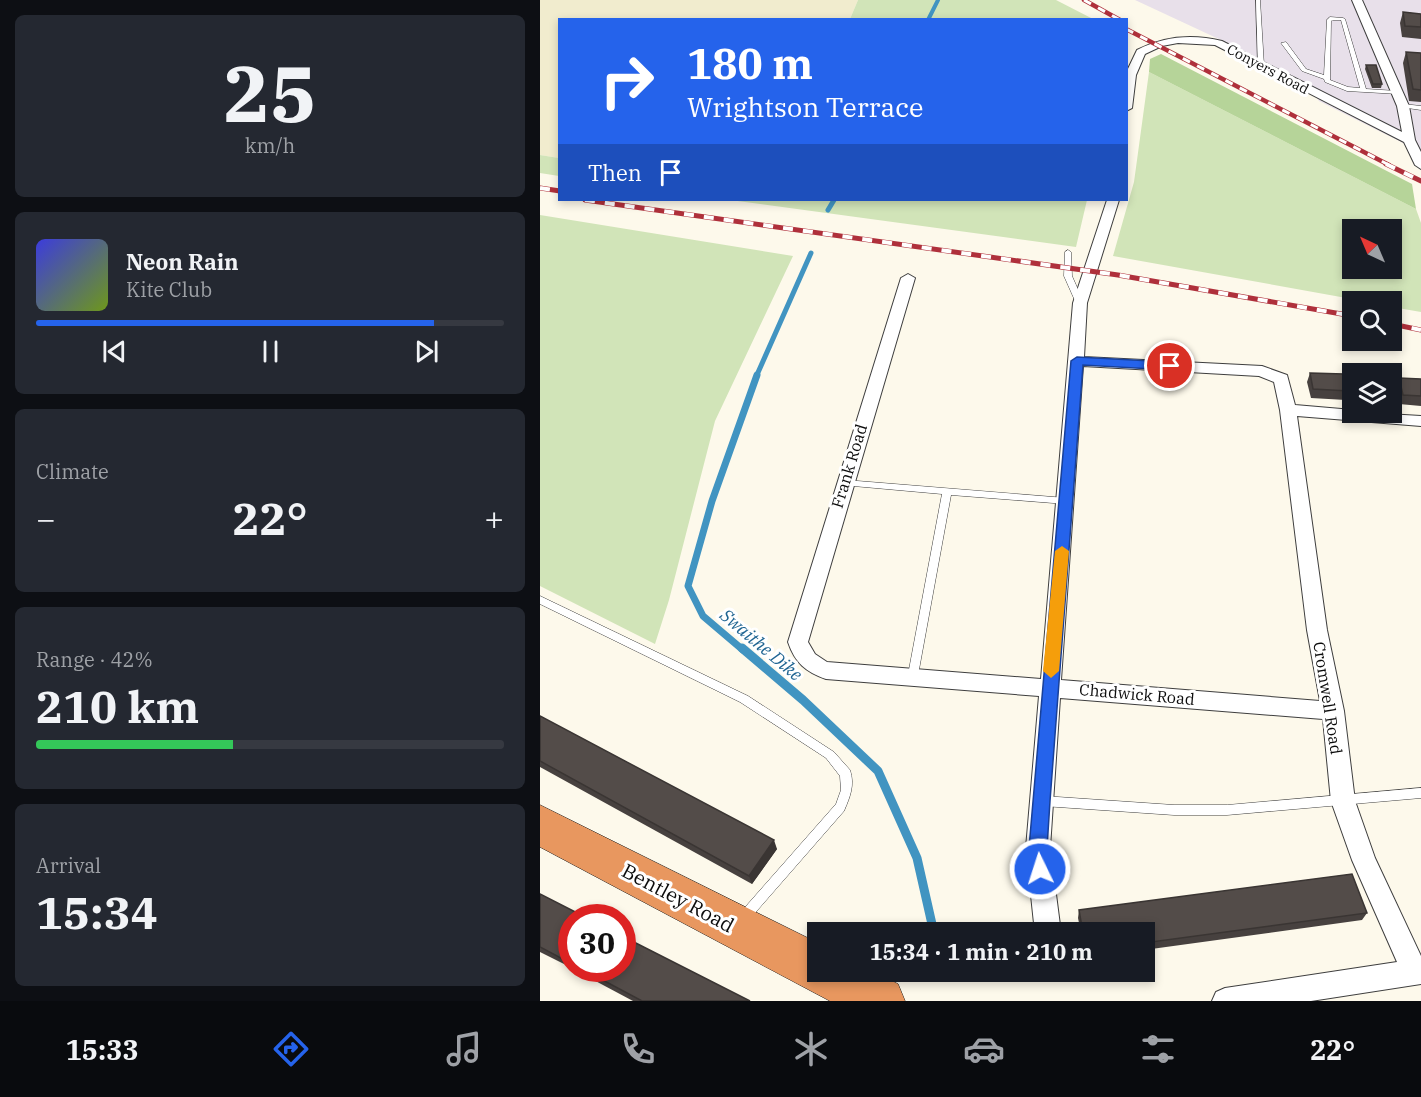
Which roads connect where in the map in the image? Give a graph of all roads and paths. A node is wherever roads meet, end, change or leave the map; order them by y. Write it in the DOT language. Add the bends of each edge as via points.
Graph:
graph roads {
  1 [pos="1258,0"];
  2 [pos="1357,0"];
  3 [pos="1284,43"];
  4 [pos="1261,66"];
  5 [pos="1326,78"];
  6 [pos="1364,91"];
  7 [pos="1397,93"];
  8 [pos="1128,97"];
  9 [pos="1403,106"];
  10 [pos="1421,108"];
  11 [pos="1409,140"];
  12 [pos="1421,165"];
  13 [pos="1113,201"];
  14 [pos="1068,252"];
  15 [pos="908,278"];
  16 [pos="1080,303"];
  17 [pos="1077,361"];
  18 [pos="1288,410"];
  19 [pos="1421,421"];
  20 [pos="844,483"];
  21 [pos="946,491"];
  22 [pos="1066,501"];
  23 [pos="540,600"];
  24 [pos="802,655"];
  25 [pos="913,675"];
  26 [pos="1050,686"];
  27 [pos="1333,711"];
  28 [pos="1421,793"];
  29 [pos="1041,801"];
  30 [pos="1343,801"];
  31 [pos="540,825"];
  32 [pos="1046,922"];
  33 [pos="735,928"];
  34 [pos="807,964"];
  35 [pos="1418,971"];
  36 [pos="843,982"];
  37 [pos="1238,1000"];
  38 [pos="880,1001"];
  1 -- 4 [label="lane"];
  2 -- 7 [label="street"];
  3 -- 5 [label="lane" via="1304,70"];
  4 -- 8 [label="street, Conyers Road" via="1208,40 1175,40 1146,49 1135,60"];
  4 -- 11 [label="street, Conyers Road"];
  5 -- 6 [label="lane" via="1339,88"];
  5 -- 6 [label="lane" via="1329,20 1340,18"];
  6 -- 7 [label="lane"];
  7 -- 9 [label="street"];
  9 -- 10 [label="lane"];
  9 -- 11 [label="street"];
  11 -- 12 [label="street"];
  13 -- 16 [label="street"];
  14 -- 16 [label="lane" via="1068,276"];
  15 -- 20 [label="street, Frank Road"];
  16 -- 17 [label="street"];
  17 -- 18 [label="street, Cromwell Road" via="1270,373 1281,379"];
  17 -- 22 [label="street"];
  18 -- 19 [label="street"];
  18 -- 27 [label="street, Cromwell Road" via="1317,630"];
  20 -- 21 [label="lane"];
  20 -- 24 [label="street, Frank Road" via="798,642"];
  21 -- 22 [label="lane"];
  21 -- 25 [label="lane"];
  22 -- 26 [label="street"];
  23 -- 33 [label="lane" via="744,699 830,755 846,774 847,790 840,807"];
  24 -- 25 [label="street, Chadwick Road" via="826,670"];
  25 -- 26 [label="street, Chadwick Road"];
  26 -- 27 [label="street, Chadwick Road"];
  26 -- 29 [label="street"];
  27 -- 30 [label="street, Cromwell Road"];
  28 -- 30 [label="lane"];
  29 -- 30 [label="lane" via="1174,810"];
  29 -- 32 [label="street" via="1038,848"];
  30 -- 35 [label="street, Cromwell Road" via="1364,860"];
  31 -- 33 [label="highway, Bentley Road"];
  33 -- 34 [label="highway, Bentley Road"];
  35 -- 37 [label="street"];
  36 -- 38 [label="highway"];
}
